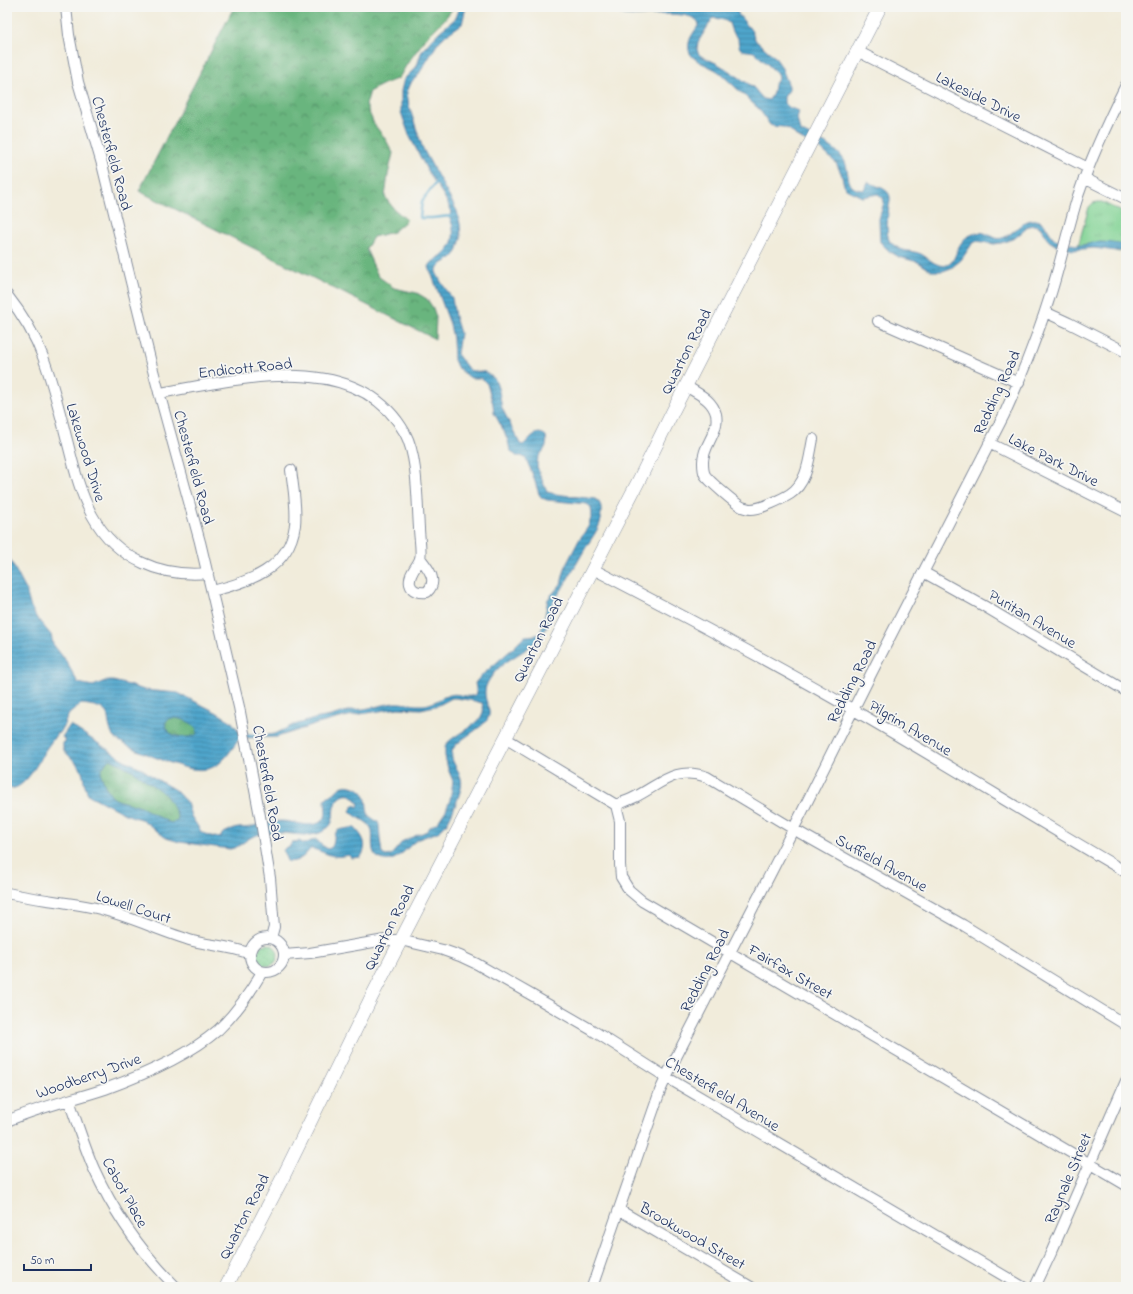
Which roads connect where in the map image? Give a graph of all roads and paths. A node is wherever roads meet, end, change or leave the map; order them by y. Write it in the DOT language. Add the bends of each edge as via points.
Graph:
graph roads {
  1 [pos="66,7"];
  2 [pos="880,7"];
  3 [pos="857,51"];
  4 [pos="1126,85"];
  5 [pos="1088,168"];
  6 [pos="1084,178"];
  7 [pos="1126,199"];
  8 [pos="7,295"];
  9 [pos="1045,312"];
  10 [pos="878,321"];
  11 [pos="1126,352"];
  12 [pos="1019,382"];
  13 [pos="686,386"];
  14 [pos="159,393"];
  15 [pos="813,439"];
  16 [pos="989,443"];
  17 [pos="291,470"];
  18 [pos="1126,512"];
  19 [pos="420,558"];
  20 [pos="593,569"];
  21 [pos="923,572"];
  22 [pos="208,573"];
  23 [pos="212,591"];
  24 [pos="1126,692"];
  25 [pos="853,710"];
  26 [pos="505,738"];
  27 [pos="616,805"];
  28 [pos="793,829"];
  29 [pos="1126,872"];
  30 [pos="7,893"];
  31 [pos="271,938"];
  32 [pos="400,940"];
  33 [pos="730,952"];
  34 [pos="250,954"];
  35 [pos="284,955"];
  36 [pos="262,972"];
  37 [pos="1126,1025"];
  38 [pos="666,1077"];
  39 [pos="1126,1081"];
  40 [pos="69,1100"];
  41 [pos="7,1121"];
  42 [pos="1090,1164"];
  43 [pos="1126,1185"];
  44 [pos="619,1210"];
  45 [pos="176,1287"];
  46 [pos="226,1287"];
  47 [pos="592,1287"];
  48 [pos="751,1287"];
  49 [pos="1023,1287"];
  50 [pos="1035,1287"];
  1 -- 14 [label="street, Chesterfield Road" via="78,82 102,164"];
  2 -- 3 [label="street, Quarton Road"];
  3 -- 5 [label="street, Lakeside Drive"];
  3 -- 13 [label="street, Quarton Road"];
  4 -- 5 [label="street, Redding Road"];
  5 -- 6 [label="street, Redding Road"];
  6 -- 7 [label="street"];
  6 -- 9 [label="street, Redding Road"];
  8 -- 22 [label="street, Lakewood Drive" via="32,331 44,358 80,489 102,531 121,550 148,565 175,573"];
  9 -- 11 [label="street"];
  9 -- 12 [label="street, Redding Road"];
  10 -- 12 [label="street"];
  12 -- 16 [label="street, Redding Road"];
  13 -- 15 [label="street" via="710,401 716,414 715,429 702,461 705,475 743,508 754,508 795,491 804,478"];
  13 -- 20 [label="street, Quarton Road"];
  14 -- 19 [label="street, Endicott Road" via="240,380 301,376 321,378 354,387 379,402 400,425 411,450"];
  14 -- 22 [label="street, Chesterfield Road"];
  16 -- 18 [label="street, Lake Park Drive"];
  16 -- 21 [label="street, Redding Road"];
  17 -- 23 [label="street" via="295,526 288,548 282,557 264,572 232,586"];
  20 -- 25 [label="street, Pilgrim Avenue"];
  20 -- 26 [label="street, Quarton Road"];
  21 -- 24 [label="street, Puritan Avenue"];
  21 -- 25 [label="street, Redding Road"];
  22 -- 23 [label="street, Chesterfield Road"];
  23 -- 31 [label="street, Chesterfield Road" via="245,735 260,816 273,905 274,927"];
  25 -- 28 [label="street, Redding Road"];
  25 -- 29 [label="street, Pilgrim Avenue"];
  26 -- 27 [label="street"];
  26 -- 32 [label="street, Quarton Road"];
  27 -- 28 [label="street, Suffield Avenue" via="636,797 669,777 693,774 714,780"];
  27 -- 33 [label="street, Fairfax Street" via="620,821 620,872 626,886 642,901"];
  28 -- 33 [label="street, Redding Road"];
  28 -- 37 [label="street, Suffield Avenue" via="963,925"];
  30 -- 34 [label="street, Lowell Court" via="101,910 180,937"];
  31 -- 34 [label="street" via="258,940"];
  31 -- 35 [label="street" via="282,945"];
  32 -- 35 [label="street"];
  32 -- 38 [label="street, Chesterfield Avenue" via="443,950 477,964 592,1030"];
  32 -- 46 [label="street, Quarton Road"];
  33 -- 38 [label="street, Redding Road"];
  33 -- 42 [label="street, Fairfax Street"];
  34 -- 36 [label="street" via="252,963"];
  35 -- 36 [label="street" via="276,970"];
  36 -- 40 [label="street, Woodberry Drive" via="229,1018 195,1046 131,1079"];
  38 -- 44 [label="street, Redding Road"];
  38 -- 49 [label="street, Chesterfield Avenue"];
  39 -- 42 [label="street, Raynale Street"];
  40 -- 41 [label="street, Woodberry Drive"];
  40 -- 45 [label="street, Cabot Place" via="94,1169 110,1199 141,1248"];
  42 -- 43 [label="street, Fairfax Street"];
  42 -- 50 [label="street, Raynale Street"];
  44 -- 47 [label="street, Redding Road"];
  44 -- 48 [label="street, Brookwood Street"];
}
